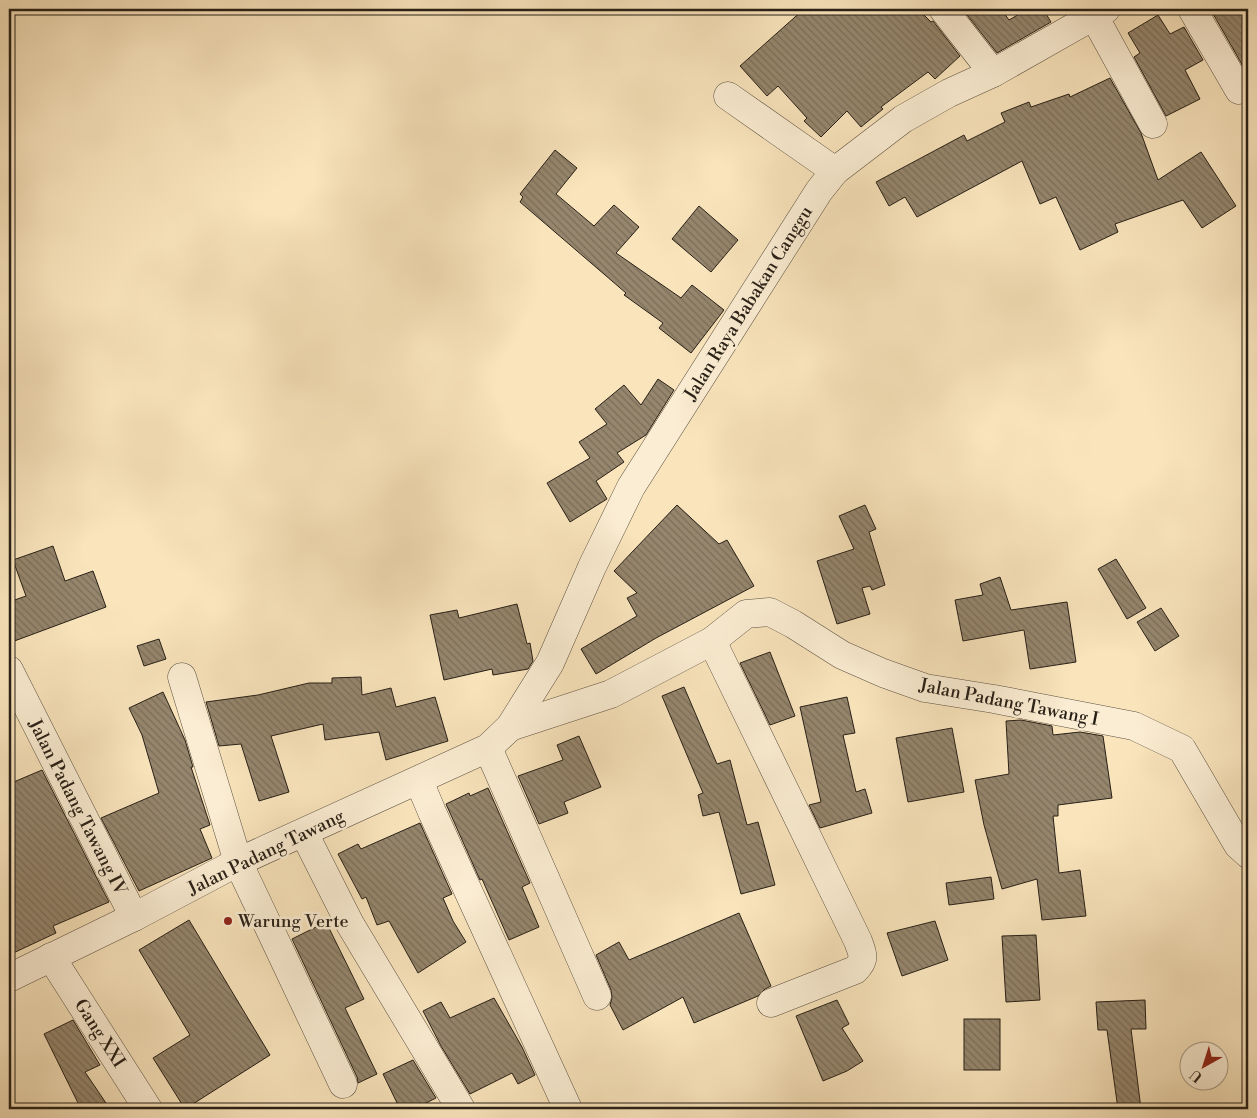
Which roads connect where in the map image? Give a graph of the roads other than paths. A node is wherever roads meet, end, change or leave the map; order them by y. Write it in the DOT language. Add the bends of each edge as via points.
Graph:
graph roads {
  1 [pos="943,9"];
  2 [pos="1192,9"];
  3 [pos="1100,13"];
  4 [pos="993,74"];
  5 [pos="1238,90"];
  6 [pos="728,96"];
  7 [pos="1154,124"];
  8 [pos="836,171"];
  9 [pos="712,641"];
  10 [pos="9,670"];
  11 [pos="182,677"];
  12 [pos="513,722"];
  13 [pos="488,748"];
  14 [pos="419,781"];
  15 [pos="304,833"];
  16 [pos="1248,854"];
  17 [pos="238,862"];
  18 [pos="134,917"];
  19 [pos="51,957"];
  20 [pos="9,978"];
  21 [pos="597,996"];
  22 [pos="771,1003"];
  23 [pos="343,1084"];
  24 [pos="148,1109"];
  25 [pos="461,1109"];
  26 [pos="568,1109"];
  1 -- 4 [label="street"];
  2 -- 5 [label="street"];
  3 -- 4 [label="street, Jalan Raya Babakan Canggu"];
  3 -- 7 [label="street"];
  4 -- 8 [label="street, Jalan Raya Babakan Canggu" via="949,93 903,119"];
  6 -- 8 [label="street"];
  8 -- 12 [label="street, Jalan Raya Babakan Canggu" via="818,191 631,488 550,663"];
  9 -- 12 [label="street, Jalan Padang Tawang I" via="611,694"];
  9 -- 16 [label="street, Jalan Padang Tawang I" via="746,614 770,612 842,655 925,688 1134,726 1182,749 1238,845"];
  9 -- 22 [label="street" via="863,957 855,970"];
  10 -- 18 [label="street, Jalan Padang Tawang IV"];
  11 -- 17 [label="street"];
  12 -- 13 [label="street, Jalan Padang Tawang"];
  13 -- 14 [label="street, Jalan Padang Tawang"];
  13 -- 21 [label="street"];
  14 -- 15 [label="street, Jalan Padang Tawang"];
  14 -- 26 [label="street"];
  15 -- 17 [label="street, Jalan Padang Tawang"];
  15 -- 25 [label="street" via="350,924"];
  17 -- 18 [label="street, Jalan Padang Tawang"];
  17 -- 23 [label="street"];
  18 -- 19 [label="street, Jalan Padang Tawang"];
  19 -- 20 [label="street, Jalan Padang Tawang"];
  19 -- 24 [label="street, Gang XXI"];
}
